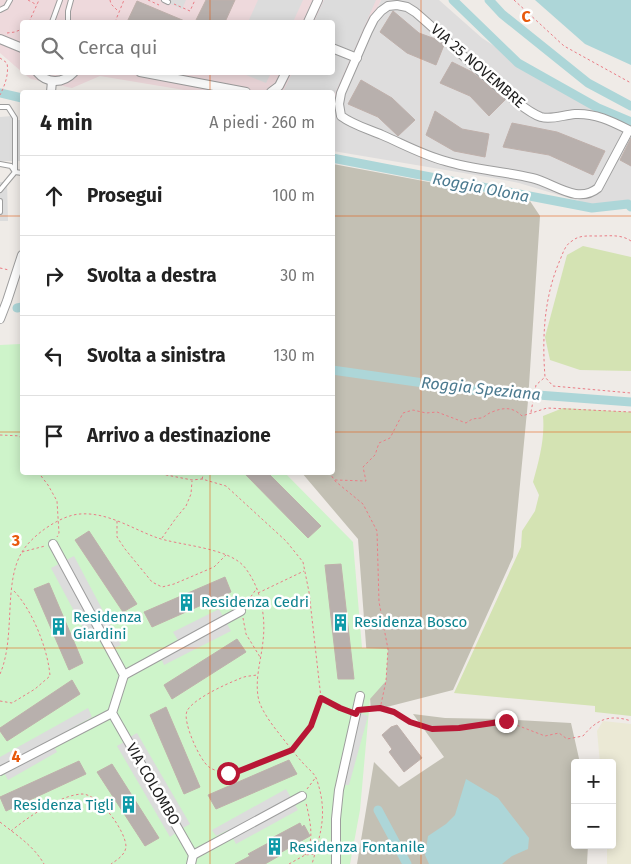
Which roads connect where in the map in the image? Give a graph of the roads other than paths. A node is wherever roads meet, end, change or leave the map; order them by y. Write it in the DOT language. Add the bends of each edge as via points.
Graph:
graph roads {
  1 [pos="10,0"];
  2 [pos="60,0"];
  3 [pos="71,0"];
  4 [pos="318,0"];
  5 [pos="0,10"];
  6 [pos="53,20"];
  7 [pos="68,20"];
  8 [pos="309,20"];
  9 [pos="0,39"];
  10 [pos="20,47"];
  11 [pos="335,49"];
  12 [pos="357,58"];
  13 [pos="39,75"];
  14 [pos="71,75"];
  15 [pos="156,75"];
  16 [pos="284,75"];
  17 [pos="52,81"];
  18 [pos="51,90"];
  19 [pos="235,90"];
  20 [pos="274,90"];
  21 [pos="0,107"];
  22 [pos="630,131"];
  23 [pos="0,164"];
  24 [pos="16,172"];
  25 [pos="20,173"];
  26 [pos="0,190"];
  27 [pos="0,201"];
  28 [pos="0,212"];
  29 [pos="20,262"];
  30 [pos="0,318"];
  31 [pos="53,544"];
  32 [pos="241,611"];
  33 [pos="124,674"];
  34 [pos="360,696"];
  35 [pos="112,712"];
  36 [pos="0,771"];
  37 [pos="302,796"];
  38 [pos="193,855"];
  39 [pos="191,864"];
  40 [pos="336,864"];
  1 -- 5 [label="lane"];
  2 -- 6 [label="lane"];
  3 -- 7 [label="lane"];
  4 -- 8 [label="street"];
  9 -- 10 [label="street"];
  11 -- 12 [label="street"];
  12 -- 22 [label="street, VIA 25 NOVEMBRE" via="374,19 388,6 406,7 416,12 529,111 549,118 589,114"];
  12 -- 22 [label="street, VIA 25 NOVEMBRE" via="340,93 341,116 446,162 532,178 583,196 598,188"];
  13 -- 17 [label="street"];
  14 -- 17 [label="street"];
  15 -- 19 [label="street"];
  16 -- 20 [label="street"];
  17 -- 18 [label="street"];
  21 -- 24 [label="lane" via="8,107 16,118"];
  23 -- 24 [label="lane" via="11,166"];
  24 -- 25 [label="lane"];
  24 -- 26 [label="lane"];
  27 -- 28 [label="lane"];
  29 -- 30 [label="street"];
  31 -- 33 [label="street"];
  32 -- 33 [label="street"];
  33 -- 35 [label="street"];
  34 -- 40 [label="street" via="339,790"];
  35 -- 36 [label="street"];
  35 -- 38 [label="street, VIA COLOMBO"];
  37 -- 38 [label="street"];
  38 -- 39 [label="street"];
}
